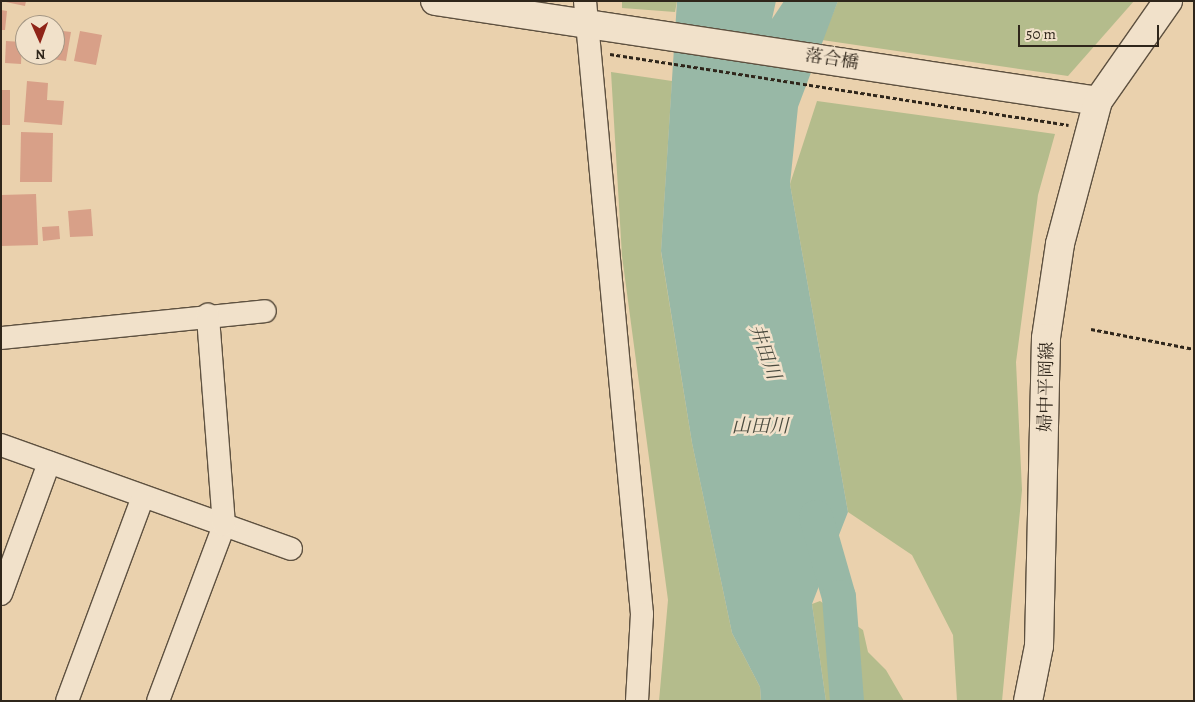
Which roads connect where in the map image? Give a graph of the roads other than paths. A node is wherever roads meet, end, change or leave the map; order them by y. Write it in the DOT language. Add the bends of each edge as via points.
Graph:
graph roads {
  1 [pos="435,1"];
  2 [pos="1168,1"];
  3 [pos="586,12"];
  4 [pos="1087,99"];
  5 [pos="265,311"];
  6 [pos="208,315"];
  7 [pos="1,338"];
  8 [pos="1,446"];
  9 [pos="49,464"];
  10 [pos="142,499"];
  11 [pos="224,525"];
  12 [pos="290,549"];
  13 [pos="1,594"];
  14 [pos="67,701"];
  15 [pos="158,701"];
  16 [pos="637,701"];
  17 [pos="1028,701"];
  1 -- 3 [label="main road"];
  2 -- 4 [label="main road"];
  3 -- 4 [label="main road, 落合橋"];
  3 -- 16 [label="street" via="606,266 642,614"];
  4 -- 17 [label="main road, 婦中平岡線" via="1046,338 1039,646"];
  5 -- 6 [label="street"];
  6 -- 7 [label="street"];
  6 -- 11 [label="street"];
  8 -- 9 [label="street"];
  9 -- 10 [label="street"];
  9 -- 13 [label="street"];
  10 -- 11 [label="street"];
  10 -- 14 [label="street"];
  11 -- 12 [label="street"];
  11 -- 15 [label="street"];
}
